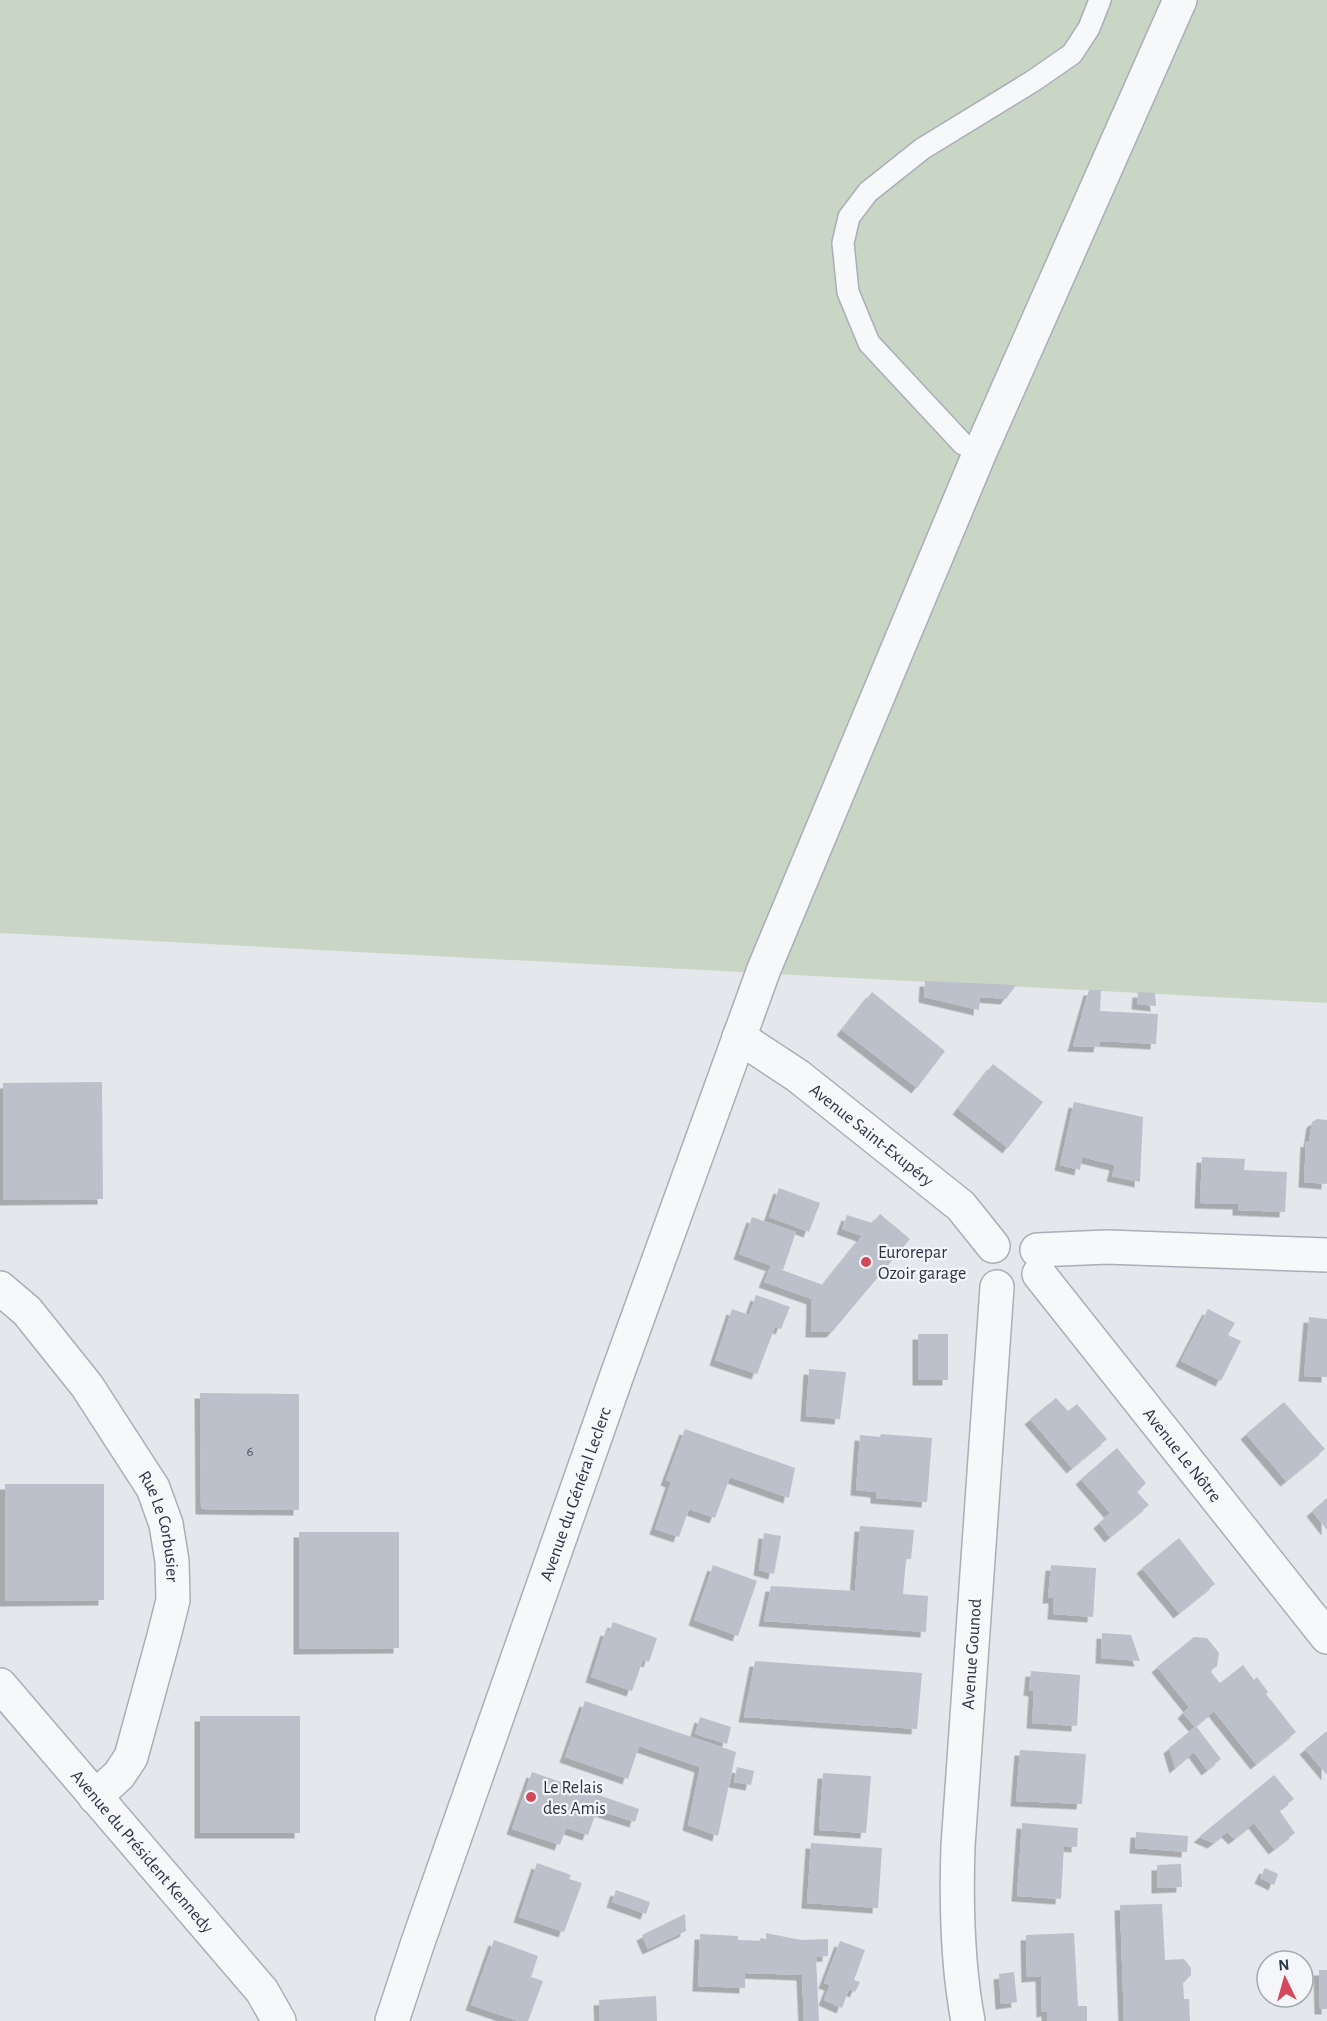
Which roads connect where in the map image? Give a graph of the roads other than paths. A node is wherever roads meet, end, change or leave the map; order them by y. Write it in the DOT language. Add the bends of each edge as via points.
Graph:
graph roads {
  1 [pos="1100,0"];
  2 [pos="1180,0"];
  3 [pos="980,452"];
  4 [pos="739,1037"];
  5 [pos="993,1245"];
  6 [pos="1327,1256"];
  7 [pos="1038,1262"];
  8 [pos="997,1287"];
  9 [pos="0,1288"];
  10 [pos="1327,1637"];
  11 [pos="0,1685"];
  12 [pos="95,1797"];
  13 [pos="279,2021"];
  14 [pos="392,2021"];
  15 [pos="968,2021"];
  1 -- 3 [label="lane" via="1089,28 1072,54 922,149 868,192 849,217 843,243 848,292 869,343 963,444"];
  2 -- 3 [label="street, Avenue du Général Leclerc"];
  3 -- 4 [label="street, Avenue du Général Leclerc"];
  4 -- 5 [label="street, Avenue Saint-Exupéry" via="798,1076 962,1206"];
  4 -- 14 [label="street, Avenue du Général Leclerc"];
  5 -- 7 [label="street" via="1016,1236 1025,1239"];
  5 -- 8 [label="street" via="985,1262"];
  6 -- 7 [label="street" via="1107,1247"];
  7 -- 8 [label="street" via="1034,1282 1020,1291"];
  7 -- 10 [label="street, Avenue Le Nôtre"];
  8 -- 15 [label="street, Avenue Gounod" via="958,1846 957,1927"];
  9 -- 12 [label="street, Rue Le Corbusier" via="27,1311 87,1386 153,1488 166,1524 173,1600 164,1636 131,1757 119,1775"];
  11 -- 12 [label="street, Avenue du Président Kennedy"];
  12 -- 13 [label="street, Avenue du Président Kennedy" via="262,1991"];
}
